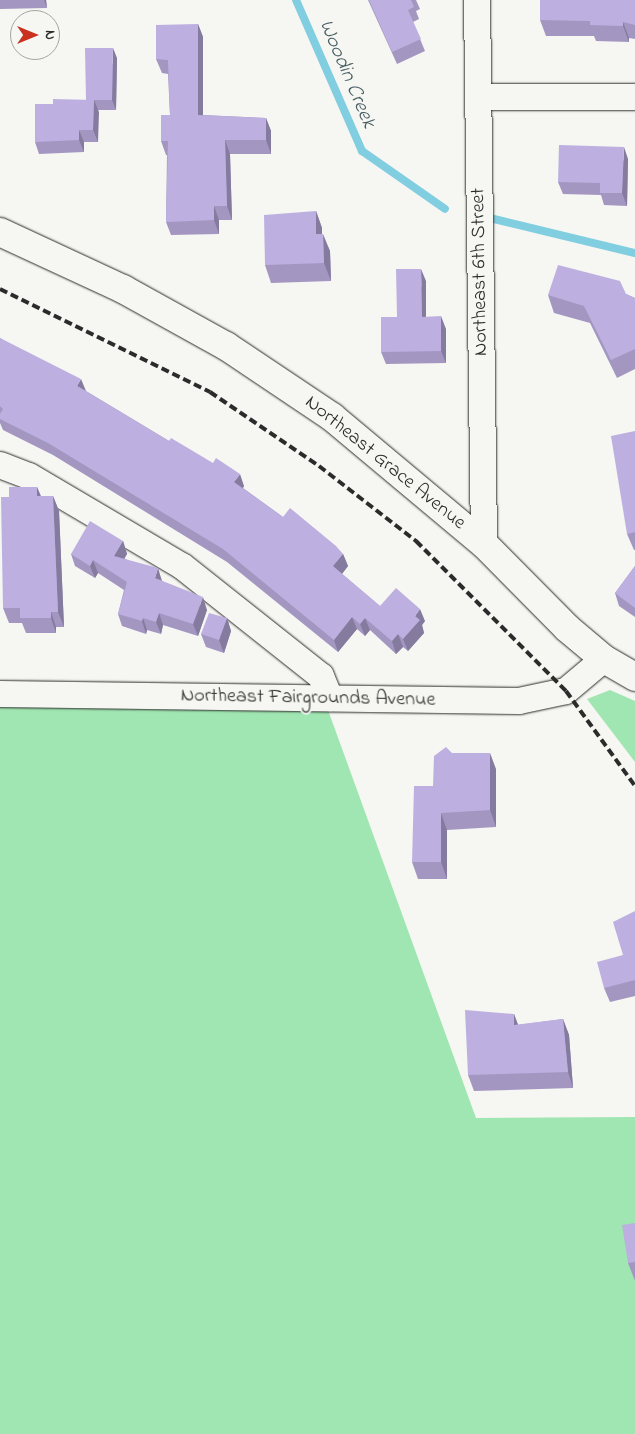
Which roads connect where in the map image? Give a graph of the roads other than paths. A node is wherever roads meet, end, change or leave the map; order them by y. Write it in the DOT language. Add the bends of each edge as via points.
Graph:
graph roads {
  1 [pos="477,0"];
  2 [pos="478,97"];
  3 [pos="635,97"];
  4 [pos="0,232"];
  5 [pos="0,465"];
  6 [pos="484,544"];
  7 [pos="604,659"];
  8 [pos="635,677"];
  9 [pos="0,694"];
  10 [pos="330,698"];
  1 -- 2 [label="street, Northeast 6th Street"];
  2 -- 3 [label="street"];
  2 -- 6 [label="street, Northeast 6th Street"];
  4 -- 6 [label="main road, Northeast Grace Avenue" via="123,289 226,346 332,417"];
  5 -- 10 [label="street" via="23,472 182,566 321,676"];
  6 -- 7 [label="main road, Northeast Grace Avenue"];
  7 -- 8 [label="main road, Northeast Grace Avenue"];
  7 -- 10 [label="street, Northeast Fairgrounds Avenue" via="566,691 519,701"];
  9 -- 10 [label="street, Northeast Fairgrounds Avenue"];
}
